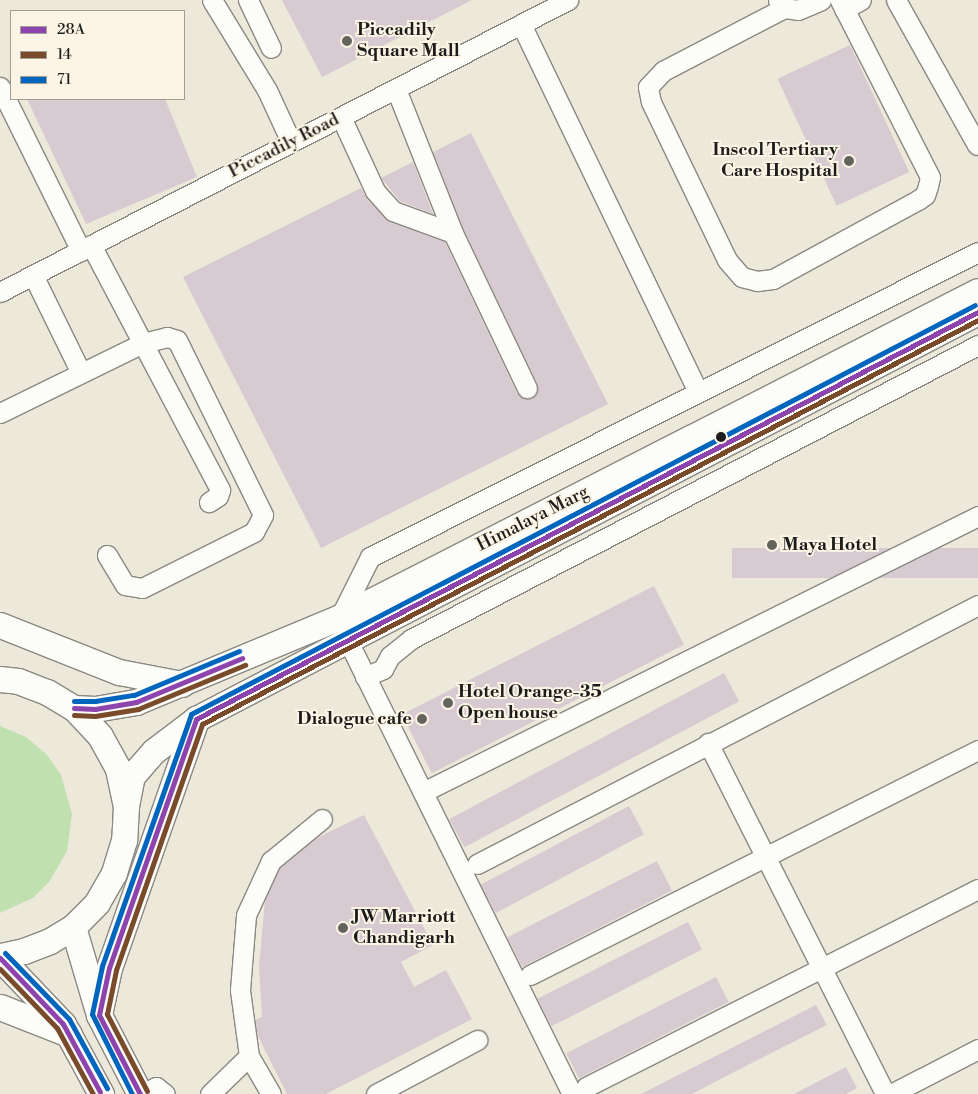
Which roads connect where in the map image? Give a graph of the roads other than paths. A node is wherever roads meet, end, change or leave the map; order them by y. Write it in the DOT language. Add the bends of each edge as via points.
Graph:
graph roads {
  1 [pos="212,0"];
  2 [pos="248,0"];
  3 [pos="568,0"];
  4 [pos="821,0"];
  5 [pos="896,0"];
  6 [pos="848,3"];
  7 [pos="781,4"];
  8 [pos="521,24"];
  9 [pos="271,48"];
  10 [pos="0,87"];
  11 [pos="396,89"];
  12 [pos="341,117"];
  13 [pos="291,142"];
  14 [pos="977,145"];
  15 [pos="453,233"];
  16 [pos="86,248"];
  17 [pos="978,252"];
  18 [pos="33,275"];
  19 [pos="978,291"];
  20 [pos="0,292"];
  21 [pos="978,312"];
  22 [pos="143,343"];
  23 [pos="978,345"];
  24 [pos="81,373"];
  25 [pos="527,388"];
  26 [pos="698,392"];
  27 [pos="0,413"];
  28 [pos="209,502"];
  29 [pos="978,516"];
  30 [pos="107,554"];
  31 [pos="978,605"];
  32 [pos="340,618"];
  33 [pos="0,625"];
  34 [pos="348,641"];
  35 [pos="365,677"];
  36 [pos="0,679"];
  37 [pos="182,684"];
  38 [pos="74,708"];
  39 [pos="196,719"];
  40 [pos="708,742"];
  41 [pos="978,750"];
  42 [pos="423,792"];
  43 [pos="126,806"];
  44 [pos="322,819"];
  45 [pos="766,856"];
  46 [pos="477,864"];
  47 [pos="978,889"];
  48 [pos="73,927"];
  49 [pos="0,957"];
  50 [pos="821,967"];
  51 [pos="530,975"];
  52 [pos="0,1007"];
  53 [pos="99,1015"];
  54 [pos="69,1034"];
  55 [pos="478,1040"];
  56 [pos="978,1049"];
  57 [pos="248,1056"];
  58 [pos="579,1091"];
  59 [pos="214,1092"];
  60 [pos="101,1094"];
  61 [pos="142,1094"];
  62 [pos="165,1094"];
  63 [pos="271,1094"];
  64 [pos="376,1094"];
  65 [pos="885,1094"];
  66 [pos="891,1094"];
  1 -- 13 [label="street" via="267,90"];
  2 -- 9 [label="street"];
  3 -- 8 [label="street, Piccadily Road"];
  4 -- 7 [label="street" via="798,10"];
  5 -- 14 [label="street"];
  6 -- 7 [label="street" via="930,177 928,186 925,195 918,200 773,279 757,280 742,276 727,260 651,102 648,87 663,70"];
  8 -- 11 [label="street, Piccadily Road"];
  8 -- 26 [label="street"];
  10 -- 16 [label="street"];
  11 -- 12 [label="street, Piccadily Road"];
  11 -- 15 [label="street"];
  12 -- 13 [label="street, Piccadily Road"];
  12 -- 15 [label="street" via="375,191 393,211"];
  13 -- 16 [label="street, Piccadily Road"];
  15 -- 25 [label="street"];
  16 -- 18 [label="street, Piccadily Road"];
  16 -- 22 [label="street"];
  17 -- 26 [label="street"];
  18 -- 20 [label="street, Piccadily Road"];
  18 -- 24 [label="street"];
  19 -- 32 [label="main road, Himalaya Marg"];
  21 -- 34 [label="main road, Himalaya Marg"];
  22 -- 24 [label="street"];
  22 -- 28 [label="street" via="220,490 218,496"];
  22 -- 30 [label="street" via="167,336 177,340 263,515 254,532 142,588 125,585"];
  23 -- 35 [label="street" via="410,639 390,656 383,669"];
  24 -- 27 [label="street"];
  26 -- 32 [label="street" via="370,557"];
  29 -- 42 [label="street"];
  31 -- 40 [label="street"];
  32 -- 37 [label="main road, Himalaya Marg"];
  33 -- 37 [label="main road" via="119,672"];
  34 -- 35 [label="street"];
  34 -- 39 [label="main road, Himalaya Marg"];
  35 -- 42 [label="street"];
  36 -- 38 [label="main road" via="18,681 47,692"];
  37 -- 38 [label="main road, Himalaya Marg" via="136,702 95,709"];
  38 -- 43 [label="main road" via="100,736 118,770"];
  39 -- 43 [label="main road, Himalaya Marg" via="154,751 132,776"];
  39 -- 53 [label="main road" via="109,968"];
  40 -- 45 [label="street"];
  40 -- 46 [label="street"];
  41 -- 45 [label="street"];
  42 -- 58 [label="street"];
  43 -- 48 [label="main road" via="124,840 114,873 97,902"];
  44 -- 57 [label="street" via="271,861 246,915 240,990"];
  45 -- 50 [label="street"];
  45 -- 51 [label="street"];
  47 -- 50 [label="street"];
  48 -- 49 [label="main road" via="24,951"];
  48 -- 53 [label="main road"];
  49 -- 54 [label="main road"];
  50 -- 58 [label="street"];
  50 -- 65 [label="street"];
  52 -- 54 [label="main road"];
  53 -- 61 [label="main road"];
  54 -- 60 [label="main road"];
  55 -- 64 [label="street"];
  56 -- 66 [label="street"];
  57 -- 59 [label="street"];
  57 -- 63 [label="street"];
  61 -- 62 [label="street" via="156,1087"];
}
